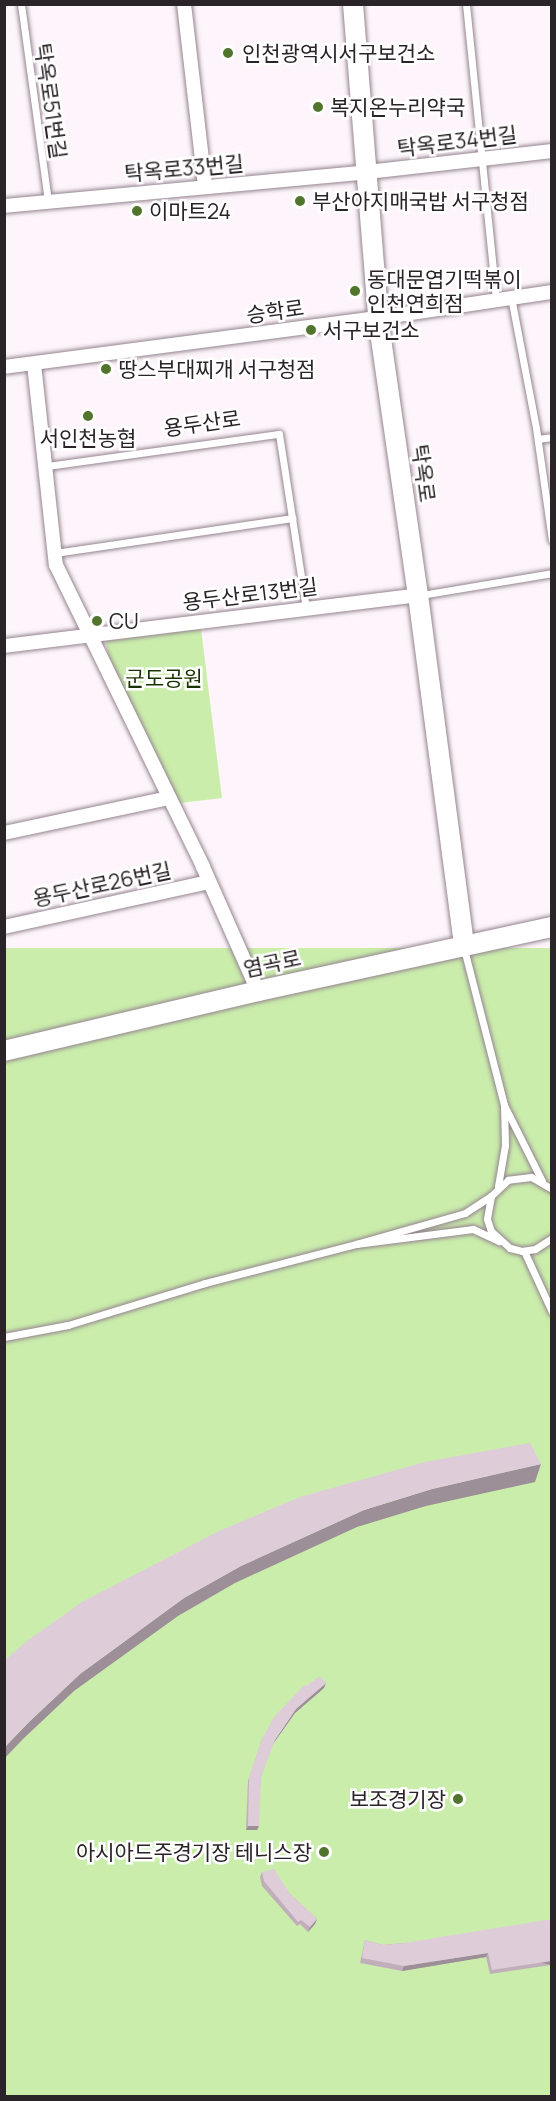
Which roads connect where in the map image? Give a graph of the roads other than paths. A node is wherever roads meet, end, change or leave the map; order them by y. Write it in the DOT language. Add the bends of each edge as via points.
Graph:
graph roads {
  1 [pos="21,4"];
  2 [pos="184,4"];
  3 [pos="353,4"];
  4 [pos="466,4"];
  5 [pos="552,151"];
  6 [pos="483,159"];
  7 [pos="368,172"];
  8 [pos="205,186"];
  9 [pos="48,202"];
  10 [pos="4,206"];
  11 [pos="552,292"];
  12 [pos="511,297"];
  13 [pos="496,300"];
  14 [pos="378,318"];
  15 [pos="34,364"];
  16 [pos="4,367"];
  17 [pos="552,437"];
  18 [pos="538,439"];
  19 [pos="47,466"];
  20 [pos="292,518"];
  21 [pos="552,540"];
  22 [pos="55,552"];
  23 [pos="552,573"];
  24 [pos="418,595"];
  25 [pos="306,608"];
  26 [pos="88,636"];
  27 [pos="4,646"];
  28 [pos="169,798"];
  29 [pos="4,833"];
  30 [pos="208,882"];
  31 [pos="4,927"];
  32 [pos="552,927"];
  33 [pos="464,946"];
  34 [pos="258,991"];
  35 [pos="4,1051"];
  36 [pos="504,1105"];
  37 [pos="542,1181"];
  38 [pos="498,1186"];
  39 [pos="552,1189"];
  40 [pos="491,1196"];
  41 [pos="552,1238"];
  42 [pos="499,1241"];
  43 [pos="356,1244"];
  44 [pos="524,1251"];
  45 [pos="552,1312"];
  46 [pos="4,1337"];
  1 -- 9 [label="lane, 탁옥로51번길"];
  2 -- 8 [label="street"];
  3 -- 7 [label="street, 탁옥로"];
  4 -- 6 [label="lane"];
  5 -- 6 [label="street, 탁옥로34번길"];
  6 -- 7 [label="street, 탁옥로34번길"];
  6 -- 13 [label="lane"];
  7 -- 8 [label="street, 탁옥로33번길"];
  7 -- 14 [label="street, 탁옥로"];
  8 -- 9 [label="street, 탁옥로33번길"];
  9 -- 10 [label="street, 탁옥로33번길"];
  11 -- 12 [label="street, 승학로"];
  12 -- 13 [label="street, 승학로"];
  12 -- 18 [label="lane"];
  13 -- 14 [label="street, 승학로"];
  14 -- 15 [label="street, 승학로"];
  14 -- 24 [label="street, 탁옥로"];
  15 -- 16 [label="street, 승학로"];
  15 -- 19 [label="street"];
  17 -- 18 [label="lane"];
  18 -- 21 [label="lane"];
  19 -- 20 [label="lane, 용두산로" via="279,434"];
  19 -- 22 [label="street"];
  20 -- 22 [label="lane"];
  20 -- 25 [label="lane, 용두산로"];
  22 -- 26 [label="street" via="56,565"];
  23 -- 24 [label="lane"];
  24 -- 25 [label="street, 용두산로13번길"];
  24 -- 33 [label="street, 탁옥로"];
  25 -- 26 [label="street, 용두산로13번길"];
  26 -- 27 [label="street, 용두산로13번길"];
  26 -- 28 [label="street"];
  28 -- 29 [label="street"];
  28 -- 30 [label="street"];
  30 -- 31 [label="street, 용두산로26번길"];
  30 -- 34 [label="street"];
  32 -- 33 [label="street, 염곡로"];
  33 -- 34 [label="street, 염곡로"];
  33 -- 36 [label="lane"];
  34 -- 35 [label="street, 염곡로"];
  36 -- 37 [label="lane"];
  36 -- 38 [label="lane" via="505,1145"];
  37 -- 38 [label="lane" via="519,1176"];
  37 -- 39 [label="lane"];
  38 -- 40 [label="lane"];
  40 -- 42 [label="lane" via="487,1219"];
  40 -- 43 [label="lane" via="465,1213"];
  41 -- 44 [label="lane"];
  42 -- 43 [label="lane" via="473,1229"];
  42 -- 44 [label="lane"];
  43 -- 46 [label="lane" via="205,1283 68,1325"];
  44 -- 45 [label="lane"];
}
